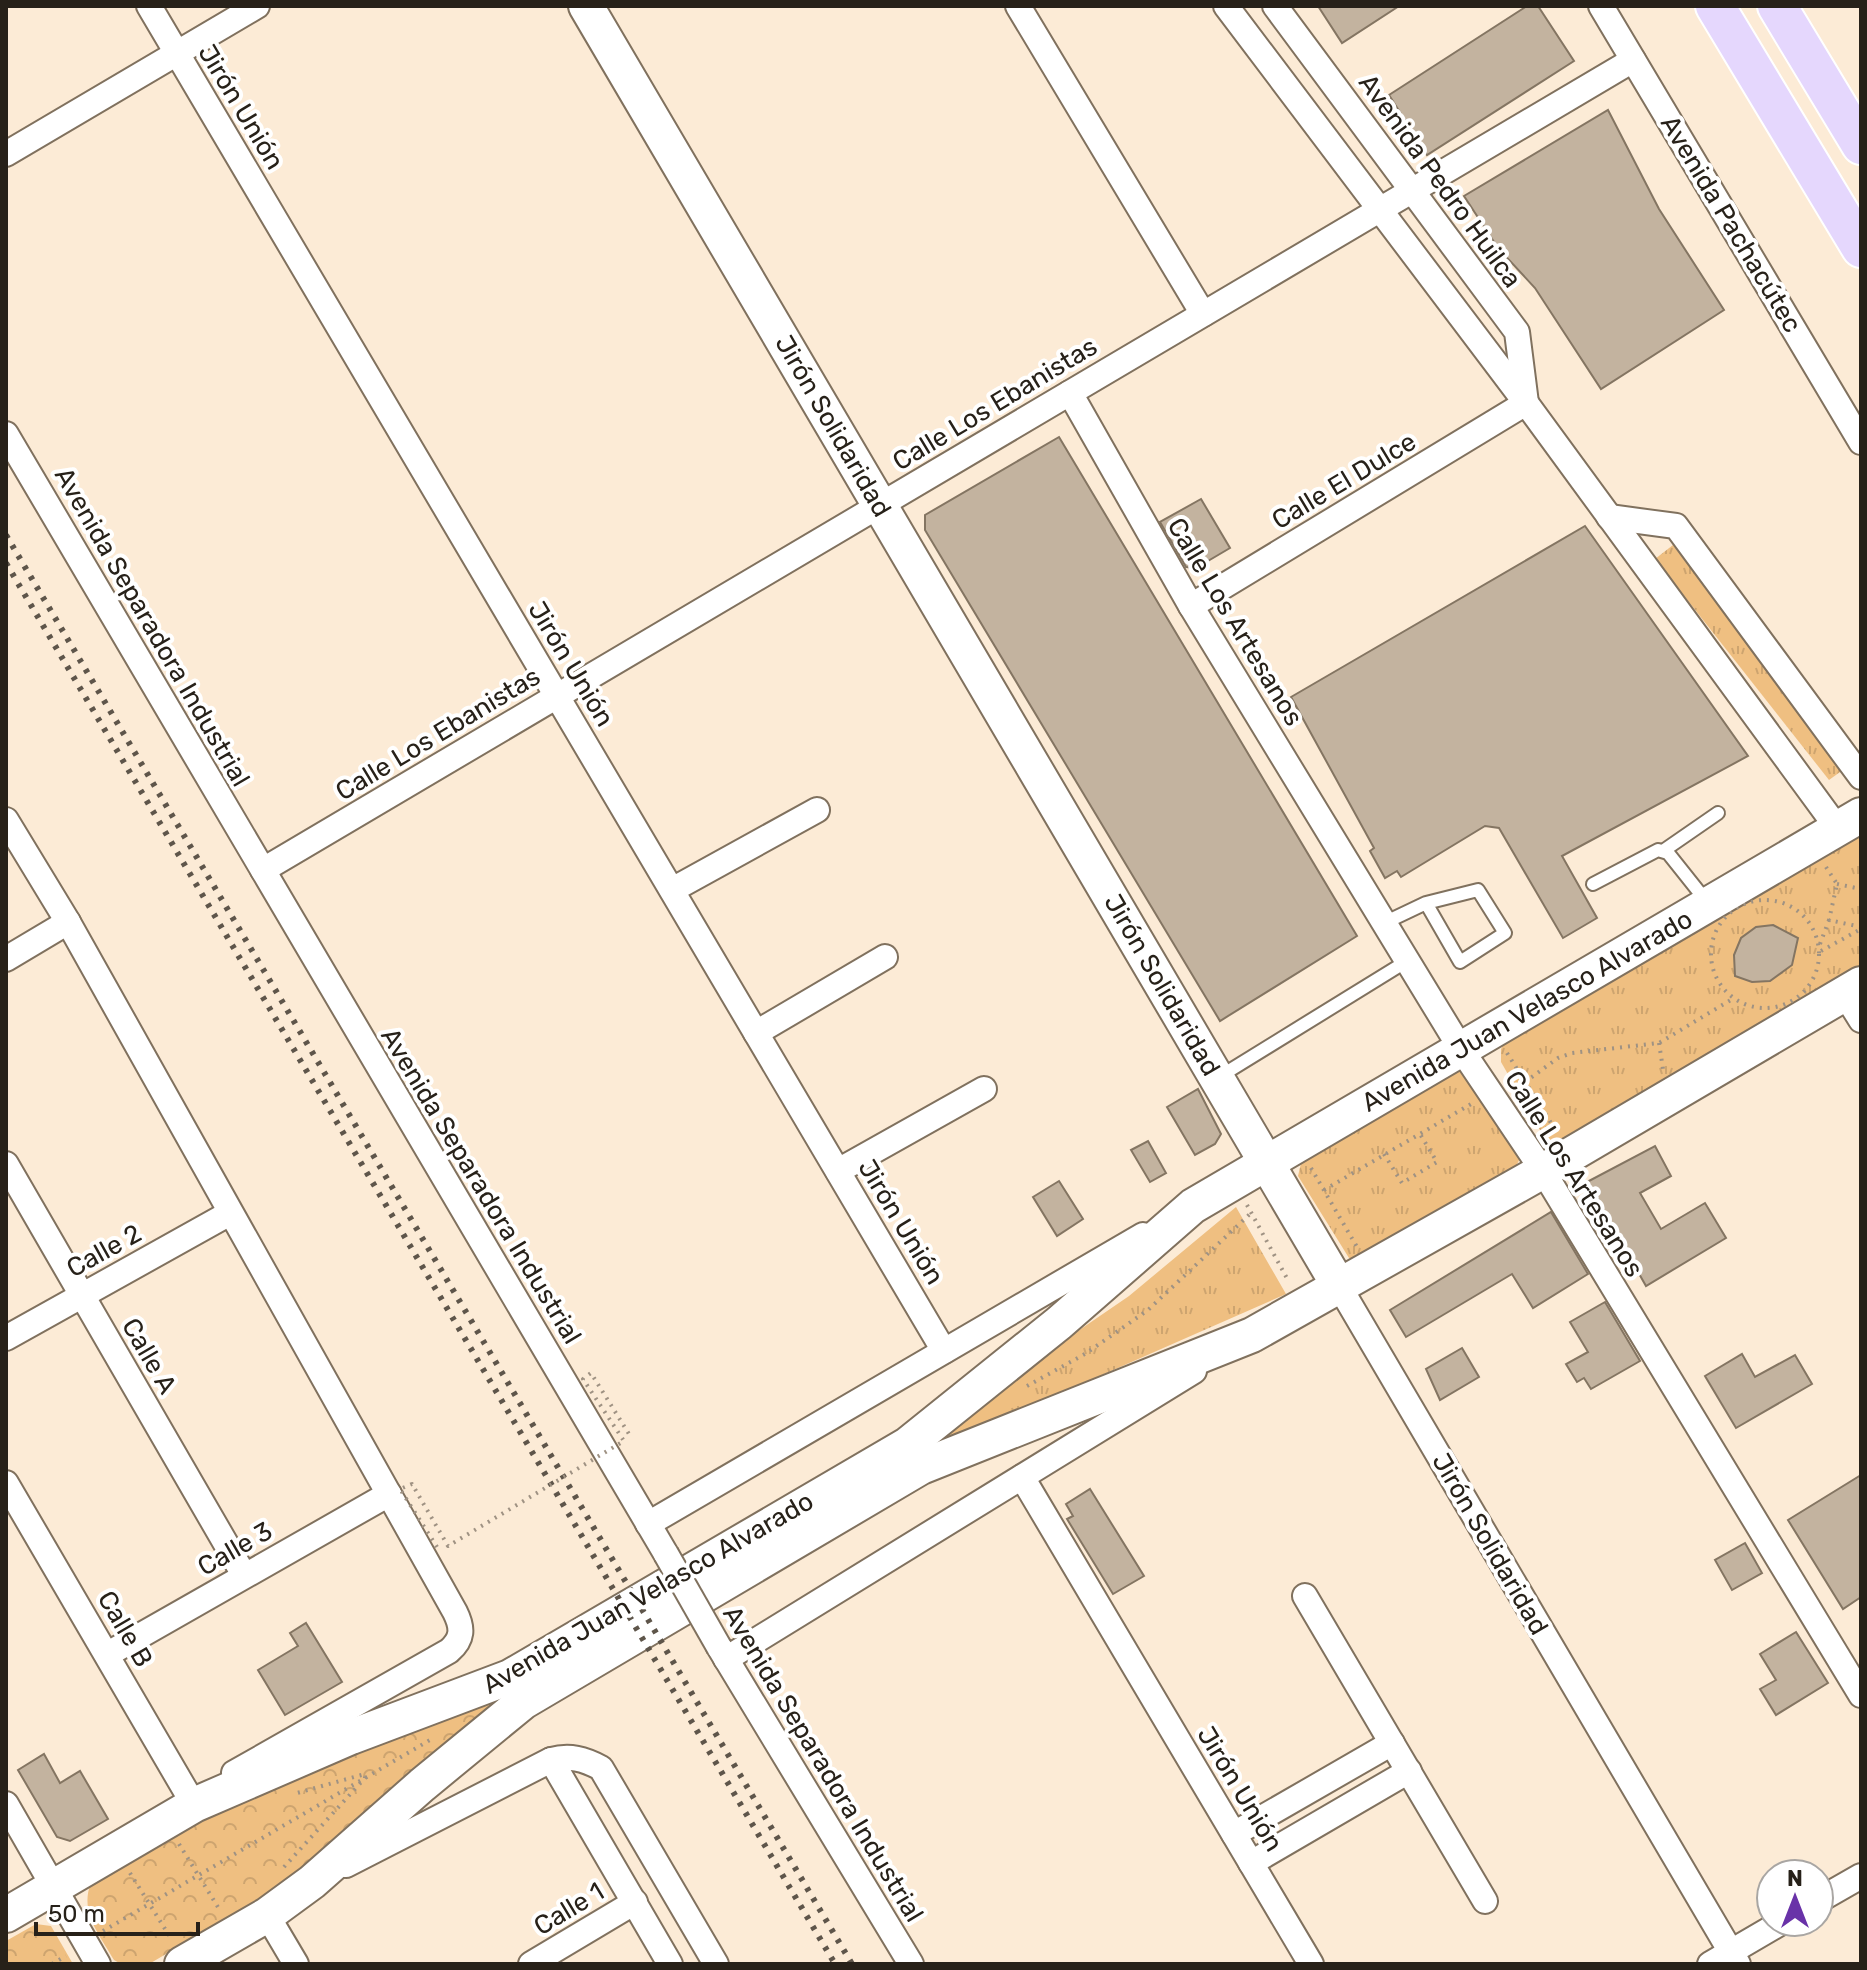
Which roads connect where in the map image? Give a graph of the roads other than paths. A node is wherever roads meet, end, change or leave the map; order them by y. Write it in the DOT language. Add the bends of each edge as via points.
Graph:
graph roads {
  1 [pos="149,6"];
  2 [pos="257,6"];
  3 [pos="586,6"];
  4 [pos="1018,6"];
  5 [pos="1226,6"];
  6 [pos="1275,6"];
  7 [pos="1601,6"];
  8 [pos="1715,6"];
  9 [pos="1777,6"];
  10 [pos="177,53"];
  11 [pos="1633,60"];
  12 [pos="1861,145"];
  13 [pos="6,154"];
  14 [pos="1413,190"];
  15 [pos="1379,210"];
  16 [pos="1861,248"];
  17 [pos="1203,314"];
  18 [pos="1070,393"];
  19 [pos="1526,403"];
  20 [pos="6,434"];
  21 [pos="1861,442"];
  22 [pos="880,505"];
  23 [pos="1609,517"];
  24 [pos="1191,606"];
  25 [pos="557,696"];
  26 [pos="1861,777"];
  27 [pos="817,810"];
  28 [pos="1718,813"];
  29 [pos="6,820"];
  30 [pos="1849,822"];
  31 [pos="1663,851"];
  32 [pos="263,870"];
  33 [pos="1593,884"];
  34 [pos="672,890"];
  35 [pos="1426,903"];
  36 [pos="1709,905"];
  37 [pos="68,922"];
  38 [pos="1384,923"];
  39 [pos="885,957"];
  40 [pos="6,959"];
  41 [pos="1407,961"];
  42 [pos="1855,999"];
  43 [pos="756,1033"];
  44 [pos="1461,1049"];
  45 [pos="1217,1079"];
  46 [pos="984,1089"];
  47 [pos="1267,1163"];
  48 [pos="1557,1163"];
  49 [pos="6,1164"];
  50 [pos="838,1171"];
  51 [pos="1193,1206"];
  52 [pos="230,1213"];
  53 [pos="1339,1286"];
  54 [pos="82,1296"];
  55 [pos="1252,1335"];
  56 [pos="6,1338"];
  57 [pos="944,1351"];
  58 [pos="1022,1477"];
  59 [pos="6,1483"];
  60 [pos="389,1494"];
  61 [pos="16,1522"];
  62 [pos="648,1524"];
  63 [pos="244,1575"];
  64 [pos="1305,1596"];
  65 [pos="722,1653"];
  66 [pos="108,1654"];
  67 [pos="1861,1695"];
  68 [pos="1392,1743"];
  69 [pos="551,1760"];
  70 [pos="1409,1771"];
  71 [pos="6,1804"];
  72 [pos="183,1808"];
  73 [pos="1234,1834"];
  74 [pos="1251,1863"];
  75 [pos="296,1876"];
  76 [pos="1861,1876"];
  77 [pos="55,1886"];
  78 [pos="1835,1891"];
  79 [pos="1485,1901"];
  80 [pos="635,1902"];
  81 [pos="6,1915"];
  82 [pos="267,1915"];
  83 [pos="1758,1938"];
  84 [pos="1726,1960"];
  85 [pos="184,1963"];
  86 [pos="98,1964"];
  87 [pos="296,1964"];
  88 [pos="531,1964"];
  89 [pos="670,1964"];
  90 [pos="716,1964"];
  91 [pos="911,1964"];
  92 [pos="1311,1964"];
  1 -- 10 [label="street, Jirón Unión"];
  2 -- 10 [label="street"];
  3 -- 22 [label="main road, Jirón Solidaridad"];
  4 -- 17 [label="street"];
  5 -- 15 [label="street"];
  6 -- 14 [label="street, Avenida Pedro Huilca"];
  7 -- 11 [label="street, Avenida Pachacútec"];
  8 -- 16 [label="main road"];
  9 -- 12 [label="main road"];
  10 -- 13 [label="street"];
  10 -- 25 [label="street, Jirón Unión"];
  11 -- 14 [label="street, Calle Los Ebanistas"];
  11 -- 21 [label="street, Avenida Pachacútec"];
  14 -- 15 [label="street, Calle Los Ebanistas"];
  14 -- 19 [label="street, Avenida Pedro Huilca" via="1517,332"];
  15 -- 17 [label="street, Calle Los Ebanistas"];
  15 -- 19 [label="street"];
  17 -- 18 [label="street, Calle Los Ebanistas"];
  18 -- 22 [label="street, Calle Los Ebanistas"];
  18 -- 24 [label="street, Calle Los Artesanos"];
  19 -- 23 [label="street"];
  19 -- 24 [label="street, Calle El Dulce"];
  20 -- 32 [label="street, Avenida Separadora Industrial"];
  22 -- 25 [label="street, Calle Los Ebanistas"];
  22 -- 45 [label="main road, Jirón Solidaridad"];
  23 -- 26 [label="street" via="1676,526"];
  23 -- 30 [label="street"];
  24 -- 38 [label="street, Calle Los Artesanos"];
  25 -- 32 [label="street, Calle Los Ebanistas"];
  25 -- 34 [label="street, Jirón Unión"];
  27 -- 34 [label="street"];
  28 -- 31 [label="lane"];
  29 -- 37 [label="street"];
  30 -- 36 [label="main road, Avenida Juan Velasco Alvarado"];
  31 -- 33 [label="lane"];
  31 -- 36 [label="lane"];
  32 -- 62 [label="street, Avenida Separadora Industrial"];
  34 -- 43 [label="street, Jirón Unión"];
  35 -- 35 [label="lane" via="1478,890 1505,933 1460,962"];
  35 -- 38 [label="lane"];
  36 -- 44 [label="main road, Avenida Juan Velasco Alvarado"];
  37 -- 40 [label="street"];
  37 -- 52 [label="street"];
  38 -- 41 [label="street, Calle Los Artesanos"];
  39 -- 43 [label="street"];
  41 -- 44 [label="street, Calle Los Artesanos"];
  41 -- 45 [label="lane"];
  42 -- 48 [label="main road, Avenida Juan Velasco Alvarado"];
  43 -- 50 [label="street, Jirón Unión"];
  44 -- 47 [label="main road, Avenida Juan Velasco Alvarado"];
  44 -- 48 [label="street, Calle Los Artesanos"];
  45 -- 47 [label="main road, Jirón Solidaridad"];
  46 -- 50 [label="street"];
  47 -- 51 [label="main road, Avenida Juan Velasco Alvarado"];
  47 -- 53 [label="main road, Jirón Solidaridad"];
  48 -- 53 [label="main road, Avenida Juan Velasco Alvarado"];
  48 -- 67 [label="street, Calle Los Artesanos"];
  49 -- 54 [label="street, Calle A"];
  50 -- 57 [label="street, Jirón Unión"];
  51 -- 57 [label="street, Avenida Juan Velasco Alvarado"];
  51 -- 72 [label="main road, Avenida Juan Velasco Alvarado" via="907,1445 510,1677"];
  52 -- 54 [label="street, Calle 2"];
  52 -- 60 [label="street"];
  53 -- 55 [label="main road, Avenida Juan Velasco Alvarado"];
  53 -- 84 [label="street, Jirón Solidaridad"];
  54 -- 56 [label="street, Calle 2"];
  54 -- 63 [label="street, Calle A"];
  55 -- 58 [label="street, Avenida Juan Velasco Alvarado"];
  55 -- 75 [label="main road, Avenida Juan Velasco Alvarado" via="908,1475 523,1702 422,1785"];
  57 -- 62 [label="street, Avenida Juan Velasco Alvarado"];
  58 -- 65 [label="street, Avenida Juan Velasco Alvarado"];
  58 -- 73 [label="street, Jirón Unión"];
  59 -- 61 [label="street, Calle B"];
  60 -- 63 [label="street, Calle 3"];
  60 -- 72 [label="street, Avenida Juan Velasco Alvarado" via="455,1612 461,1635 449,1651"];
  61 -- 66 [label="street, Calle B"];
  62 -- 65 [label="street, Avenida Separadora Industrial, bridge"];
  63 -- 66 [label="street, Calle 3"];
  64 -- 68 [label="street"];
  65 -- 91 [label="street, Avenida Separadora Industrial"];
  66 -- 72 [label="street, Calle B"];
  68 -- 70 [label="street"];
  68 -- 73 [label="street"];
  69 -- 75 [label="street, Avenida Juan Velasco Alvarado"];
  69 -- 80 [label="street"];
  69 -- 90 [label="street" via="576,1758 601,1768"];
  70 -- 74 [label="street"];
  70 -- 79 [label="street"];
  71 -- 77 [label="street"];
  72 -- 77 [label="main road, Avenida Juan Velasco Alvarado"];
  73 -- 74 [label="street, Jirón Unión"];
  74 -- 92 [label="street, Jirón Unión"];
  75 -- 82 [label="main road, Avenida Juan Velasco Alvarado"];
  76 -- 78 [label="street"];
  77 -- 81 [label="main road, Avenida Juan Velasco Alvarado"];
  77 -- 86 [label="street"];
  80 -- 88 [label="street, Calle 1"];
  80 -- 89 [label="street"];
  82 -- 85 [label="main road, Avenida Juan Velasco Alvarado"];
  82 -- 87 [label="street"];
  83 -- 84 [label="street"];
}
